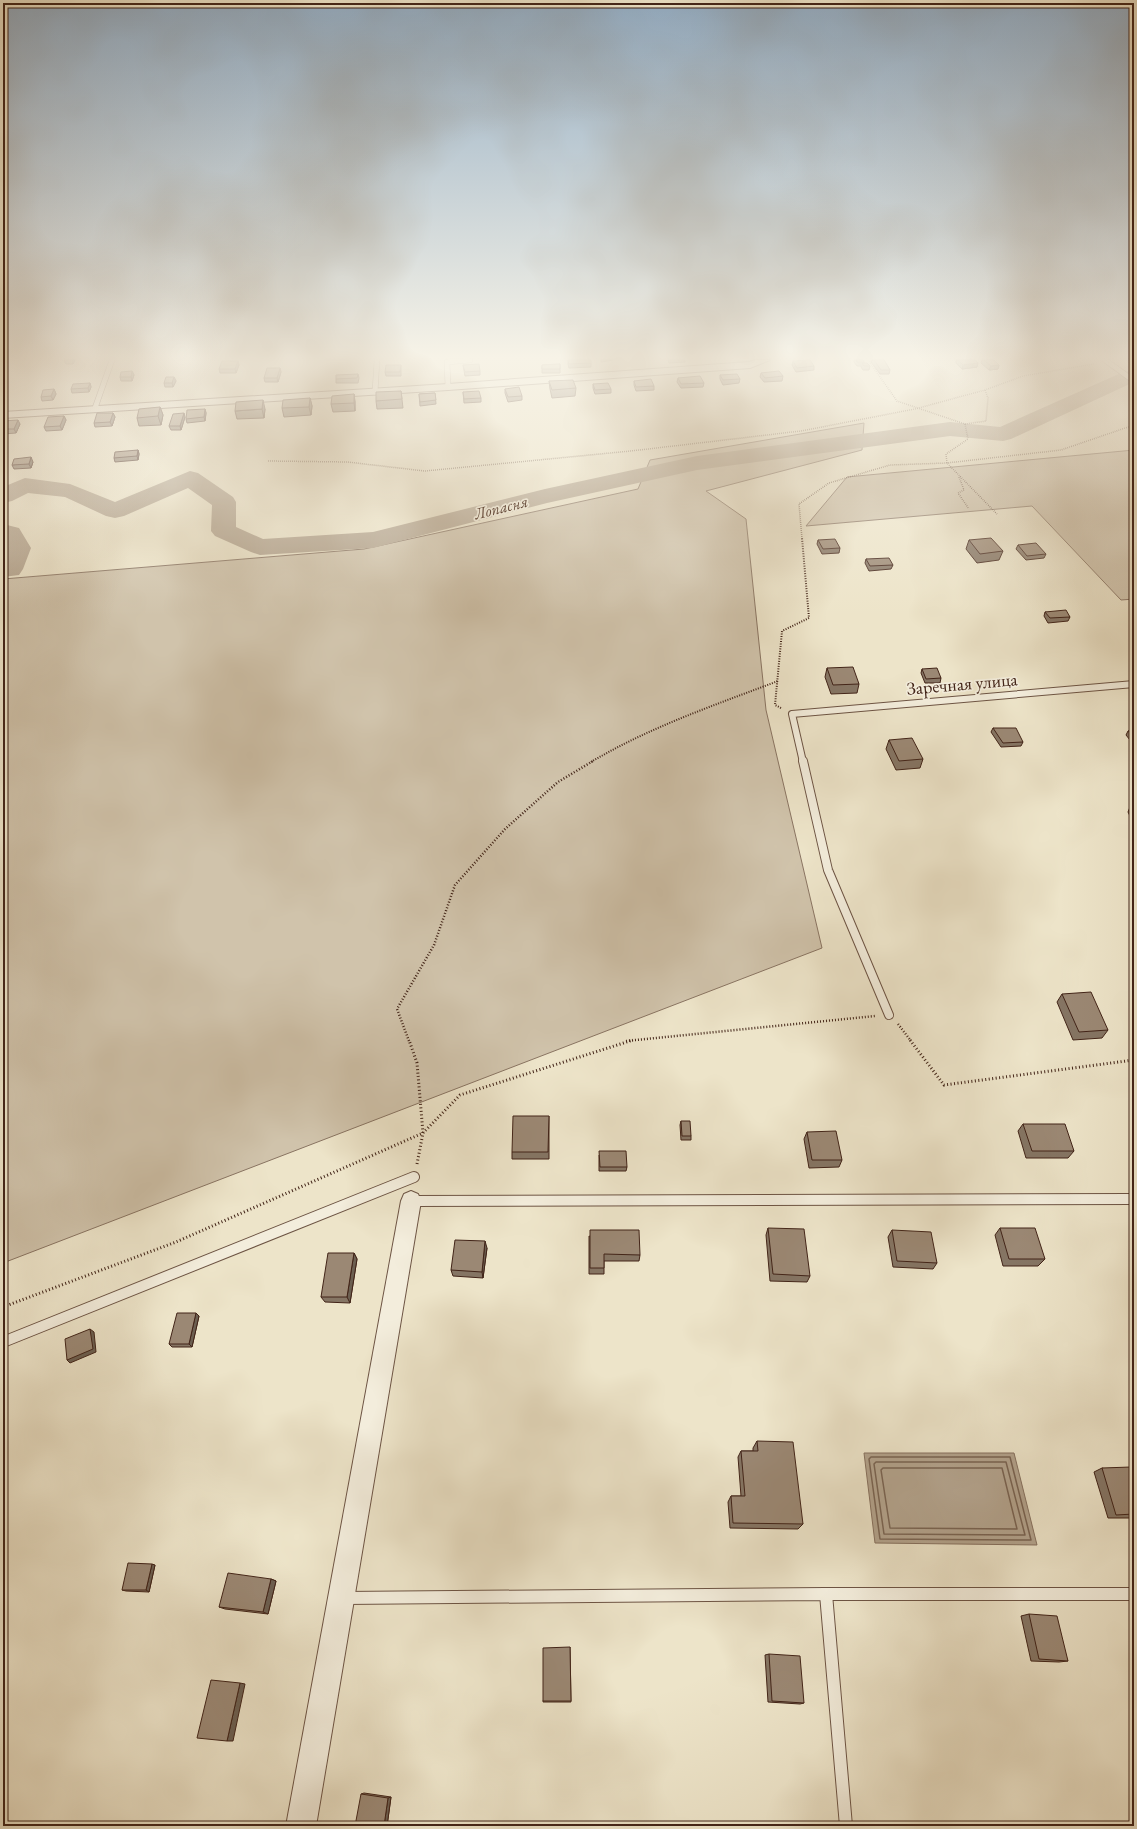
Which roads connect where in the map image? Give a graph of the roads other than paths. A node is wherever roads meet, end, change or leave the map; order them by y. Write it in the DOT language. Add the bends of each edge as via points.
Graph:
graph roads {
  1 [pos="1134,684"];
  2 [pos="890,1015"];
  3 [pos="412,1189"];
  4 [pos="1134,1199"];
  5 [pos="3,1342"];
  6 [pos="826,1594"];
  7 [pos="1134,1594"];
  8 [pos="340,1598"];
  9 [pos="300,1826"];
  10 [pos="846,1826"];
  1 -- 2 [label="lane, Заречная улица" via="792,714 828,870"];
  3 -- 4 [label="lane"];
  3 -- 5 [label="lane"];
  3 -- 8 [label="street"];
  6 -- 7 [label="lane"];
  6 -- 8 [label="lane"];
  6 -- 10 [label="lane"];
  8 -- 9 [label="street"];
}
